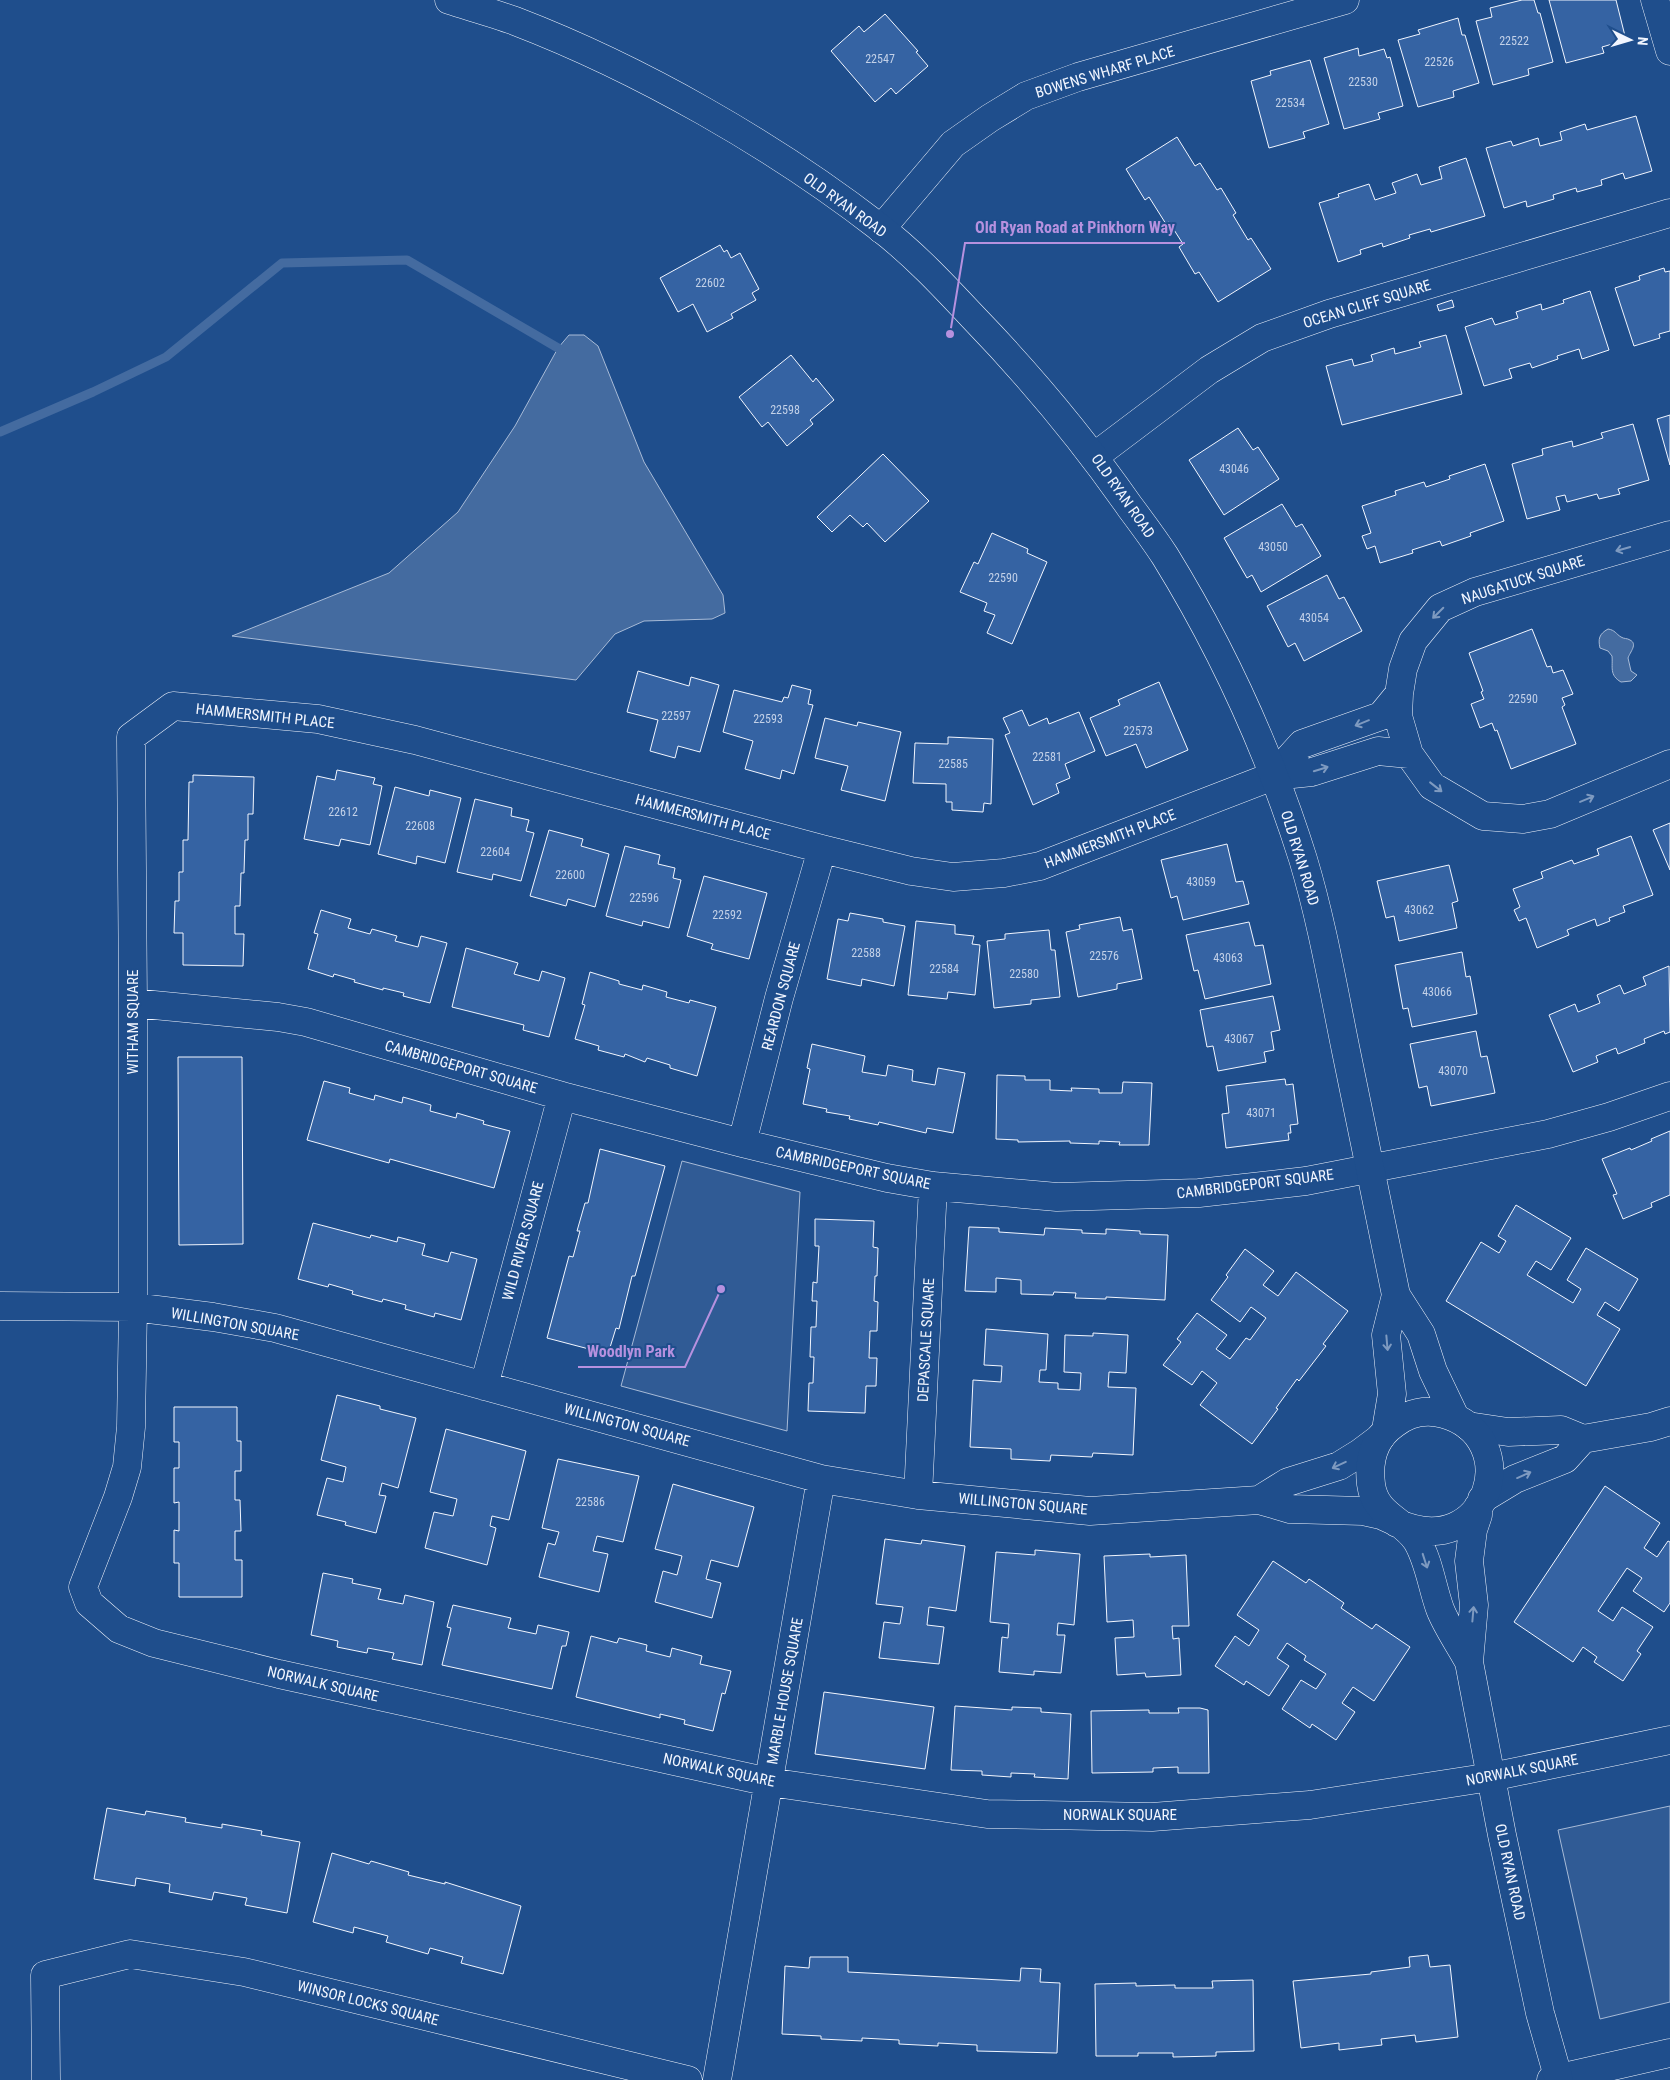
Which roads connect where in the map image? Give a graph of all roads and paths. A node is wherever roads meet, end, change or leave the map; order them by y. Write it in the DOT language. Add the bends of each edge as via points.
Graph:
graph roads {
  1 [pos="450,0"];
  2 [pos="1345,0"];
  3 [pos="1655,0"];
  4 [pos="1670,50"];
  5 [pos="1670,213"];
  6 [pos="881,229"];
  7 [pos="1094,456"];
  8 [pos="1670,535"];
  9 [pos="1399,694"];
  10 [pos="131,737"];
  11 [pos="1408,754"];
  12 [pos="1670,764"];
  13 [pos="1273,776"];
  14 [pos="822,849"];
  15 [pos="133,1003"];
  16 [pos="562,1096"];
  17 [pos="1670,1096"];
  18 [pos="742,1143"];
  19 [pos="1370,1169"];
  20 [pos="933,1186"];
  21 [pos="1396,1295"];
  22 [pos="0,1306"];
  23 [pos="133,1307"];
  24 [pos="484,1386"];
  25 [pos="1461,1421"];
  26 [pos="1670,1421"];
  27 [pos="1383,1434"];
  28 [pos="1583,1439"];
  29 [pos="821,1479"];
  30 [pos="918,1495"];
  31 [pos="1259,1500"];
  32 [pos="1480,1503"];
  33 [pos="1395,1521"];
  34 [pos="1470,1662"];
  35 [pos="1670,1740"];
  36 [pos="1491,1777"];
  37 [pos="769,1782"];
  38 [pos="1670,2052"];
  39 [pos="46,2080"];
  40 [pos="688,2080"];
  41 [pos="718,2080"];
  42 [pos="1556,2080"];
  1 -- 6 [label="street, OLD RYAN ROAD" via="513,20 644,79 754,142"];
  2 -- 6 [label="street, BOWENS WHARF PLACE" via="1078,77 1026,96 953,144"];
  3 -- 4 [label="street"];
  5 -- 7 [label="street, OCEAN CLIFF SQUARE" via="1329,314 1262,338 1209,370"];
  6 -- 7 [label="street, OLD RYAN ROAD" via="947,289 1008,352 1056,406"];
  7 -- 13 [label="street, OLD RYAN ROAD" via="1164,555 1204,626 1243,704"];
  8 -- 9 [label="street, NAUGATUCK SQUARE, one-way" via="1475,592 1440,608 1413,642 1403,669"];
  9 -- 11 [label="street, NAUGATUCK SQUARE" via="1398,716"];
  9 -- 13 [label="street, HAMMERSMITH PLACE, one-way" via="1381,716 1302,744"];
  10 -- 14 [label="street, HAMMERSMITH PLACE" via="173,706 318,719 414,740"];
  10 -- 15 [label="street, WITHAM SQUARE"];
  11 -- 12 [label="street, NAUGATUCK SQUARE, one-way" via="1432,786 1457,802 1483,816 1523,820 1550,814"];
  13 -- 11 [label="street, HAMMERSMITH PLACE, one-way" via="1312,772 1378,752"];
  13 -- 14 [label="street, HAMMERSMITH PLACE" via="1040,866 1004,873 953,877 911,871"];
  13 -- 19 [label="street, OLD RYAN ROAD" via="1303,860 1320,924"];
  14 -- 18 [label="street, REARDON SQUARE"];
  15 -- 16 [label="street, CAMBRIDGEPORT SQUARE" via="306,1022"];
  15 -- 23 [label="street, WITHAM SQUARE"];
  16 -- 18 [label="street, CAMBRIDGEPORT SQUARE"];
  16 -- 24 [label="street, WILD RIVER SQUARE"];
  17 -- 19 [label="street, CAMBRIDGEPORT SQUARE" via="1558,1131"];
  18 -- 20 [label="street, CAMBRIDGEPORT SQUARE"];
  19 -- 20 [label="street, CAMBRIDGEPORT SQUARE" via="1306,1181 1189,1194 1057,1197"];
  19 -- 21 [label="street, OLD RYAN ROAD"];
  20 -- 30 [label="street, DEPASCALE SQUARE"];
  21 -- 25 [label="street, OLD RYAN ROAD" via="1421,1334 1433,1371"];
  21 -- 27 [label="street, OLD RYAN ROAD, one-way" via="1386,1335 1392,1394"];
  22 -- 23 [label="street, WILLINGTON SQUARE"];
  23 -- 24 [label="street, WILLINGTON SQUARE" via="276,1328"];
  23 -- 37 [label="street, NORWALK SQUARE" via="126,1467 118,1497 83,1587 89,1603 119,1628 154,1643 269,1672"];
  24 -- 29 [label="street, WILLINGTON SQUARE"];
  25 -- 27 [label="street" via="1437,1412 1418,1412 1401,1419"];
  25 -- 28 [label="street" via="1508,1432 1561,1430"];
  25 -- 32 [label="street, OLD RYAN ROAD" via="1472,1428 1488,1457 1490,1474 1487,1491"];
  26 -- 28 [label="street"];
  27 -- 31 [label="street, WILLINGTON SQUARE, one-way" via="1339,1466 1288,1482"];
  27 -- 33 [label="street, OLD RYAN ROAD" via="1372,1454 1369,1470 1371,1488 1378,1503"];
  32 -- 28 [label="street, one-way" via="1515,1478 1565,1459"];
  29 -- 30 [label="street, WILLINGTON SQUARE"];
  29 -- 37 [label="street, MARBLE HOUSE SQUARE"];
  30 -- 31 [label="street, WILLINGTON SQUARE" via="1090,1511"];
  31 -- 33 [label="street, WILLINGTON SQUARE" via="1290,1509 1363,1511"];
  32 -- 33 [label="street" via="1465,1520 1449,1529 1432,1532 1414,1530"];
  34 -- 32 [label="street, OLD RYAN ROAD, one-way" via="1474,1605 1469,1561 1472,1530"];
  33 -- 34 [label="street, OLD RYAN ROAD, one-way" via="1410,1530 1418,1543 1441,1611"];
  34 -- 36 [label="street, OLD RYAN ROAD"];
  35 -- 36 [label="street, NORWALK SQUARE"];
  36 -- 37 [label="street, NORWALK SQUARE" via="1310,1804 1152,1817 987,1814"];
  36 -- 42 [label="street, OLD RYAN ROAD"];
  37 -- 41 [label="street, MARBLE HOUSE SQUARE"];
  38 -- 42 [label="street"];
  39 -- 40 [label="street, WINSOR LOCKS SQUARE" via="45,1975 130,1954 225,1969"];
}
